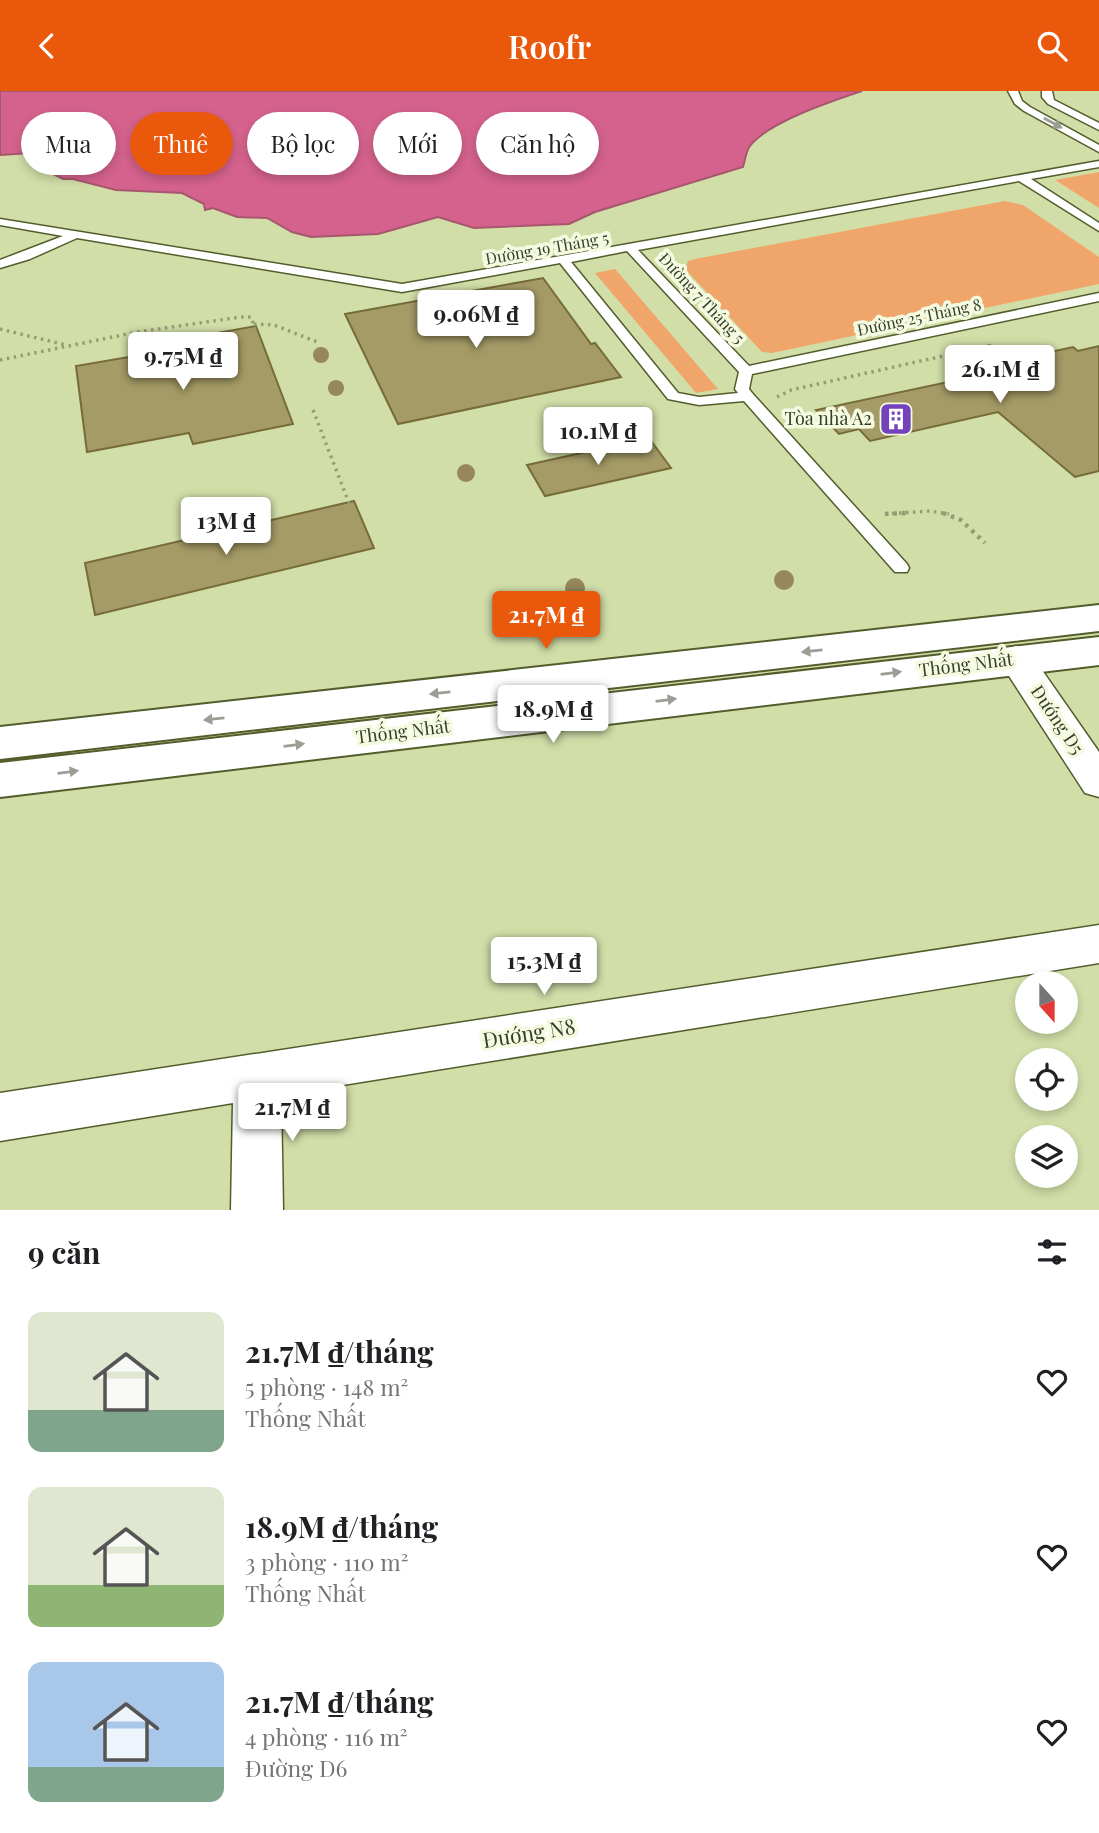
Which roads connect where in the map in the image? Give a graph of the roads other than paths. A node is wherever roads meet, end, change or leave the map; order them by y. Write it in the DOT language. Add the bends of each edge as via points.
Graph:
graph roads {
  1 [pos="1013,91"];
  2 [pos="1044,91"];
  3 [pos="1099,127"];
  4 [pos="1099,149"];
  5 [pos="1099,164"];
  6 [pos="1023,179"];
  7 [pos="0,222"];
  8 [pos="1099,228"];
  9 [pos="77,234"];
  10 [pos="631,249"];
  11 [pos="564,261"];
  12 [pos="0,264"];
  13 [pos="1099,297"];
  14 [pos="746,371"];
  15 [pos="747,396"];
  16 [pos="901,568"];
  17 [pos="1099,618"];
  18 [pos="1009,644"];
  19 [pos="1099,651"];
  20 [pos="0,743"];
  21 [pos="0,780"];
  22 [pos="1099,782"];
  23 [pos="1099,944"];
  24 [pos="257,1077"];
  25 [pos="0,1117"];
  26 [pos="257,1210"];
  1 -- 4 [label="lane, one-way" via="1027,109"];
  2 -- 3 [label="lane" via="1051,102"];
  5 -- 6 [label="lane, Đường 19 Tháng 5"];
  6 -- 8 [label="lane"];
  6 -- 10 [label="lane, Đường 19 Tháng 5"];
  7 -- 9 [label="lane, Đường 19 Tháng 5"];
  9 -- 11 [label="lane, Đường 19 Tháng 5" via="402,288"];
  9 -- 12 [label="lane"];
  10 -- 11 [label="lane, Đường 19 Tháng 5"];
  10 -- 14 [label="lane, Đường 7 Tháng 5"];
  11 -- 15 [label="lane" via="673,396 695,401"];
  13 -- 14 [label="lane, Đường 25 Tháng 8"];
  14 -- 15 [label="lane" via="742,389"];
  15 -- 16 [label="lane"];
  17 -- 18 [label="main road, Thống Nhất"];
  18 -- 19 [label="main road, Thống Nhất"];
  18 -- 20 [label="main road, Thống Nhất, one-way"];
  21 -- 18 [label="main road, Thống Nhất, one-way"];
  18 -- 22 [label="street, Đướng D5"];
  23 -- 24 [label="street, Đướng N8"];
  24 -- 25 [label="street, Đướng N8"];
  24 -- 26 [label="street"];
}
